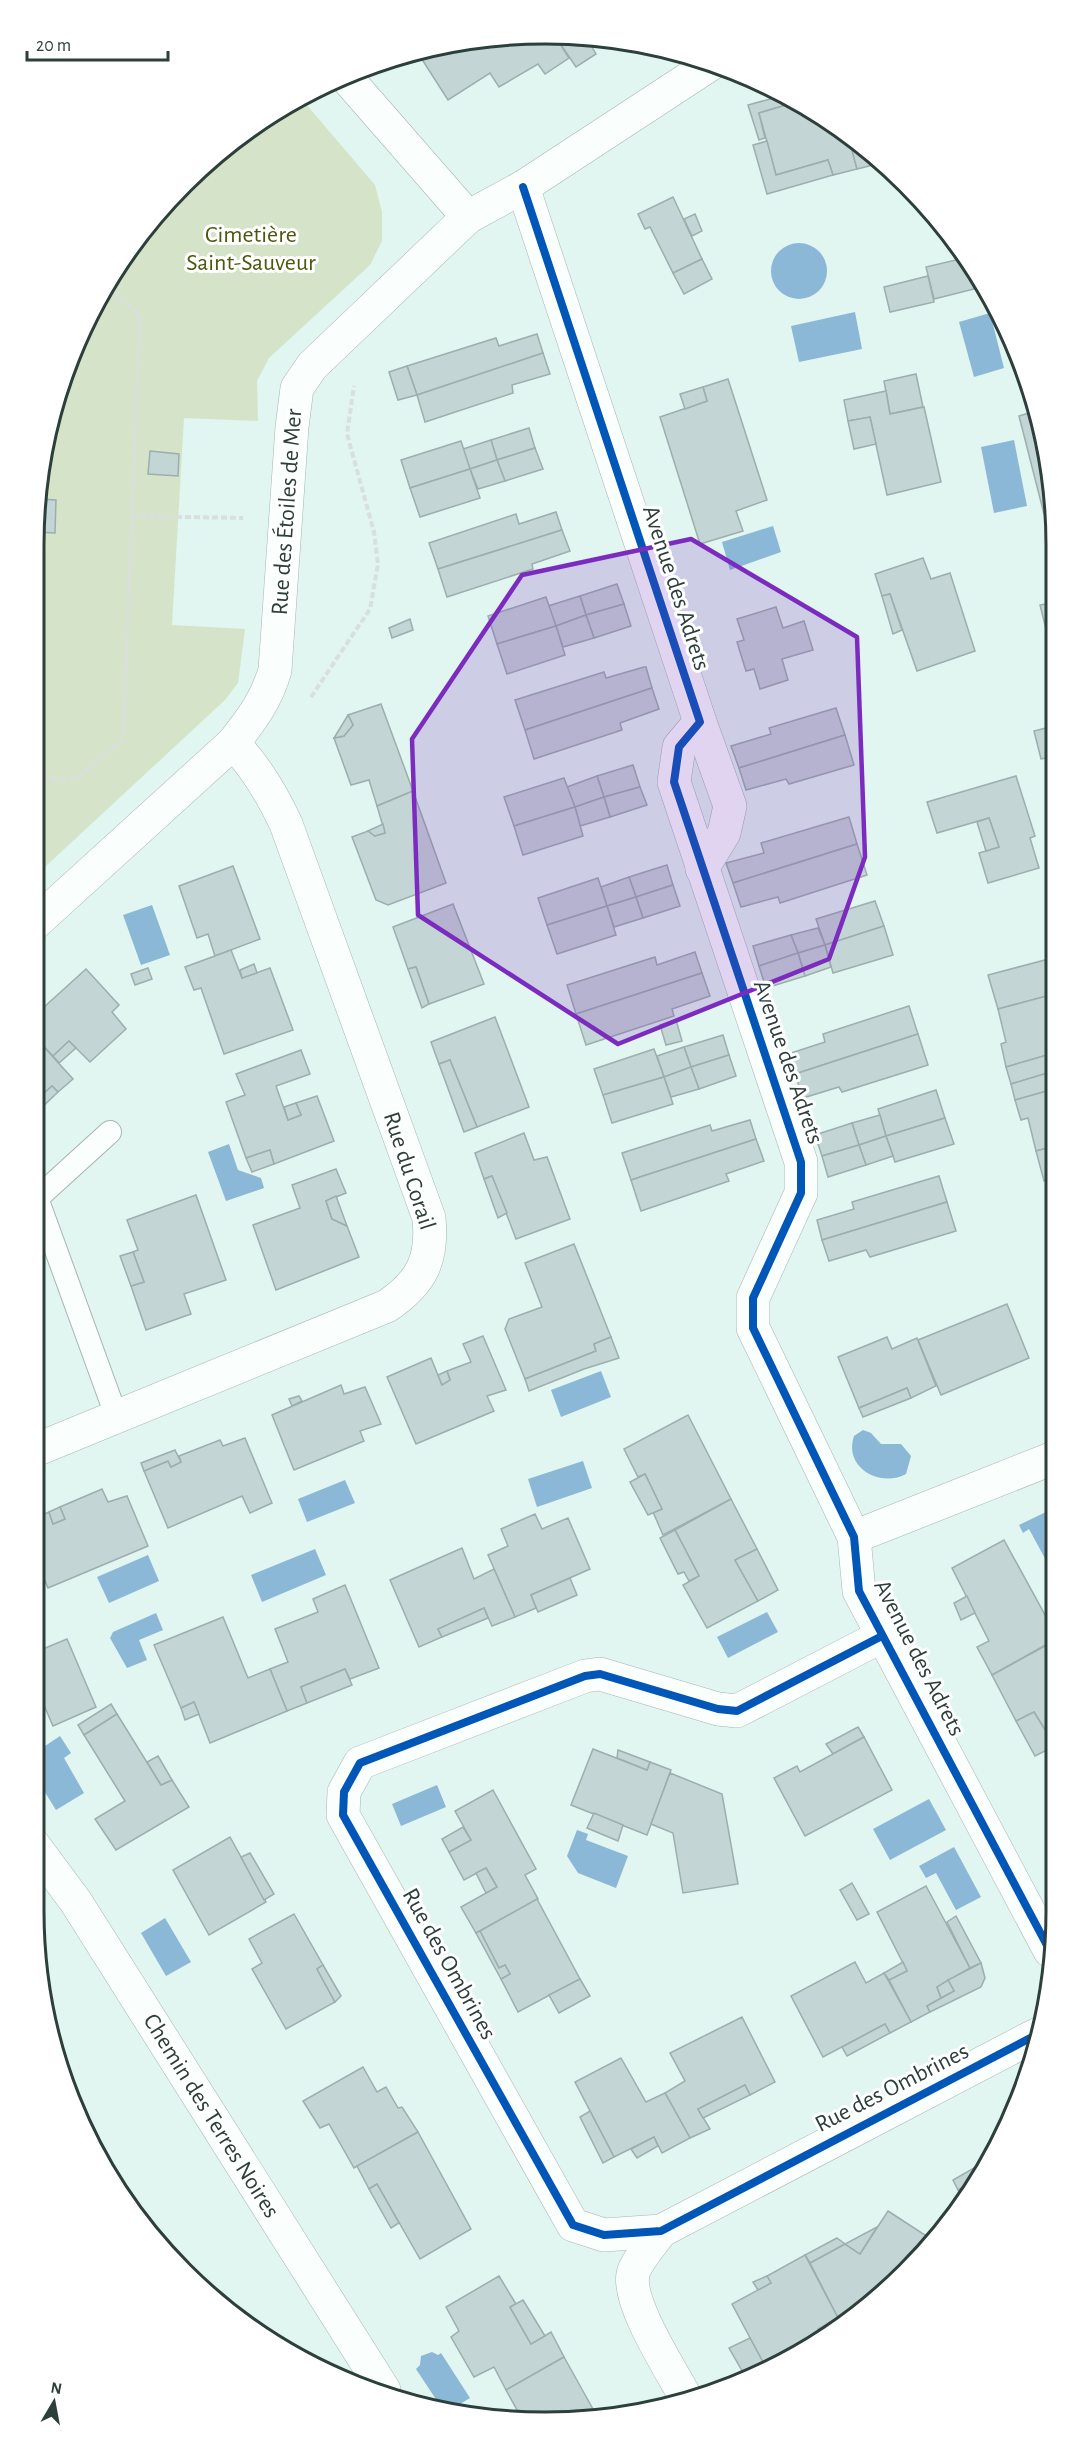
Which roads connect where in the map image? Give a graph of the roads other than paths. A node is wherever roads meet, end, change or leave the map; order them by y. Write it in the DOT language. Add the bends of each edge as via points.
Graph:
graph roads {
  1 [pos="703,69"];
  2 [pos="351,83"];
  3 [pos="523,187"];
  4 [pos="468,217"];
  5 [pos="700,722"];
  6 [pos="233,743"];
  7 [pos="702,869"];
  8 [pos="44,915"];
  9 [pos="110,1132"];
  10 [pos="44,1192"];
  11 [pos="44,1224"];
  12 [pos="117,1418"];
  13 [pos="44,1447"];
  14 [pos="1046,1461"];
  15 [pos="854,1537"];
  16 [pos="882,1636"];
  17 [pos="44,1859"];
  18 [pos="1045,1942"];
  19 [pos="1030,2038"];
  20 [pos="661,2231"];
  21 [pos="381,2385"];
  22 [pos="683,2393"];
  1 -- 3 [label="street, Rue des Étoiles de Mer"];
  2 -- 4 [label="street"];
  3 -- 4 [label="street, Rue des Étoiles de Mer"];
  3 -- 5 [label="street, Avenue des Adrets"];
  4 -- 6 [label="street, Rue des Étoiles de Mer" via="312,366 297,388 275,670 261,708"];
  5 -- 7 [label="street, Avenue des Adrets" via="730,806 724,833"];
  5 -- 7 [label="street, Avenue des Adrets" via="679,747 674,782"];
  6 -- 8 [label="street, Rue des Étoiles de Mer"];
  6 -- 12 [label="street, Rue du Corail" via="250,760 286,824 429,1218 431,1241 425,1267 406,1293 387,1306"];
  7 -- 15 [label="street, Avenue des Adrets" via="801,1162 801,1193 753,1298 753,1328"];
  9 -- 10 [label="lane"];
  11 -- 12 [label="lane"];
  12 -- 13 [label="street, Rue du Corail"];
  14 -- 15 [label="street"];
  15 -- 16 [label="street, Avenue des Adrets" via="859,1591"];
  16 -- 18 [label="street, Avenue des Adrets"];
  16 -- 20 [label="street, Rue des Ombrines" via="737,1711 718,1709 600,1674 585,1676 360,1763 344,1792 343,1815 573,2225 604,2235"];
  17 -- 21 [label="street, Chemin des Terres Noires" via="76,1902"];
  19 -- 20 [label="street, Rue des Ombrines"];
  20 -- 22 [label="street" via="633,2272 633,2293"];
}
